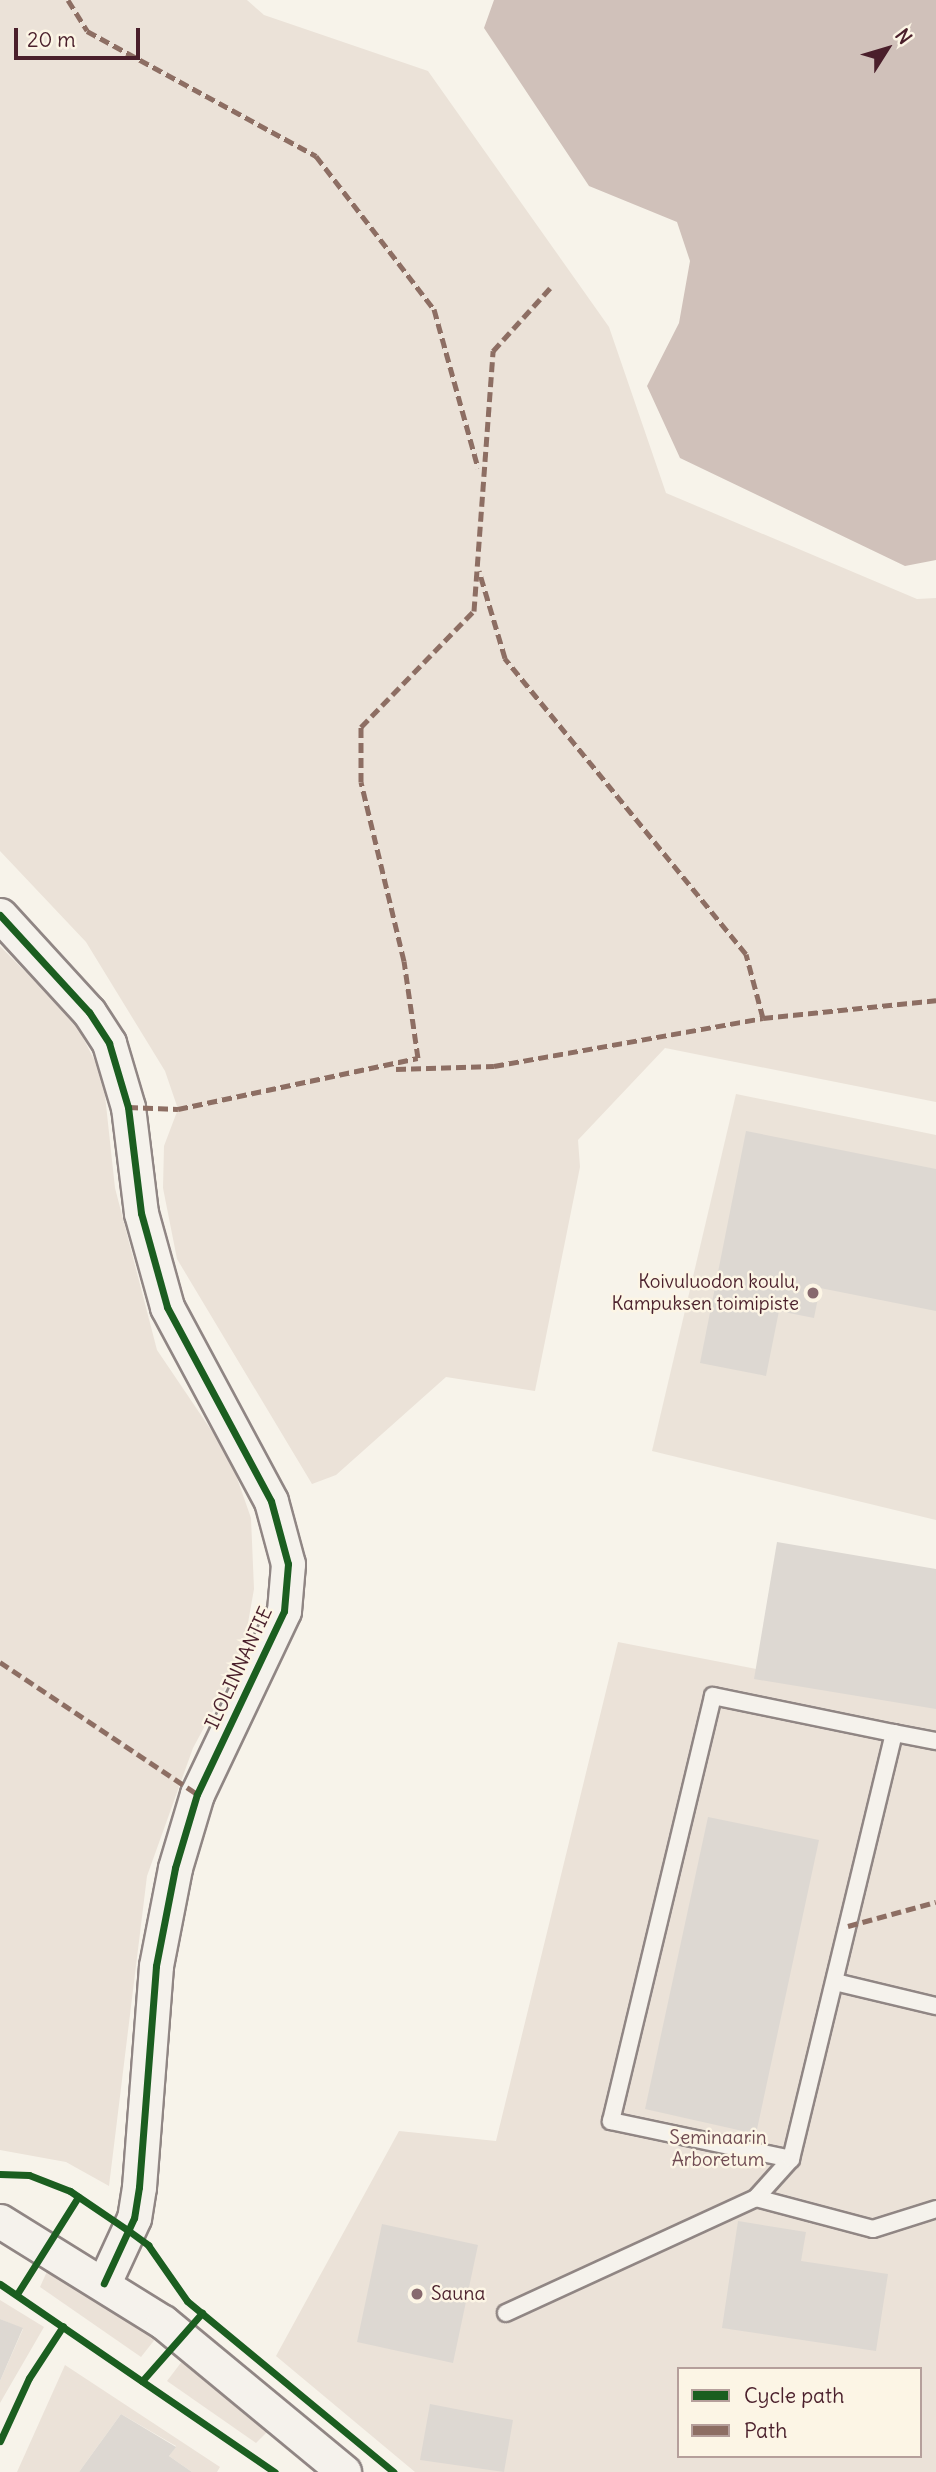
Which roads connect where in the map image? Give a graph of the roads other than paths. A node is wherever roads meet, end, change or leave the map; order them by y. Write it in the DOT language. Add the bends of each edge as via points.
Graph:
graph roads {
  1 [pos="0,915"];
  2 [pos="894,1733"];
  3 [pos="936,1741"];
  4 [pos="835,1982"];
  5 [pos="936,2006"];
  6 [pos="791,2159"];
  7 [pos="756,2199"];
  8 [pos="936,2209"];
  9 [pos="1,2223"];
  10 [pos="104,2283"];
  11 [pos="506,2313"];
  12 [pos="344,2472"];
  1 -- 10 [label="street, ILOLINNANTIE" via="89,1012 109,1043 128,1108 141,1213 167,1307 271,1501 288,1564 284,1611 197,1794 175,1868 156,1966 134,2218"];
  2 -- 3 [label="lane"];
  2 -- 4 [label="lane"];
  2 -- 6 [label="lane" via="713,1696 611,2121"];
  4 -- 5 [label="lane"];
  4 -- 6 [label="lane"];
  6 -- 7 [label="lane"];
  7 -- 8 [label="lane" via="873,2229"];
  7 -- 11 [label="lane"];
  9 -- 10 [label="street"];
  10 -- 12 [label="street" via="163,2322"];
}
